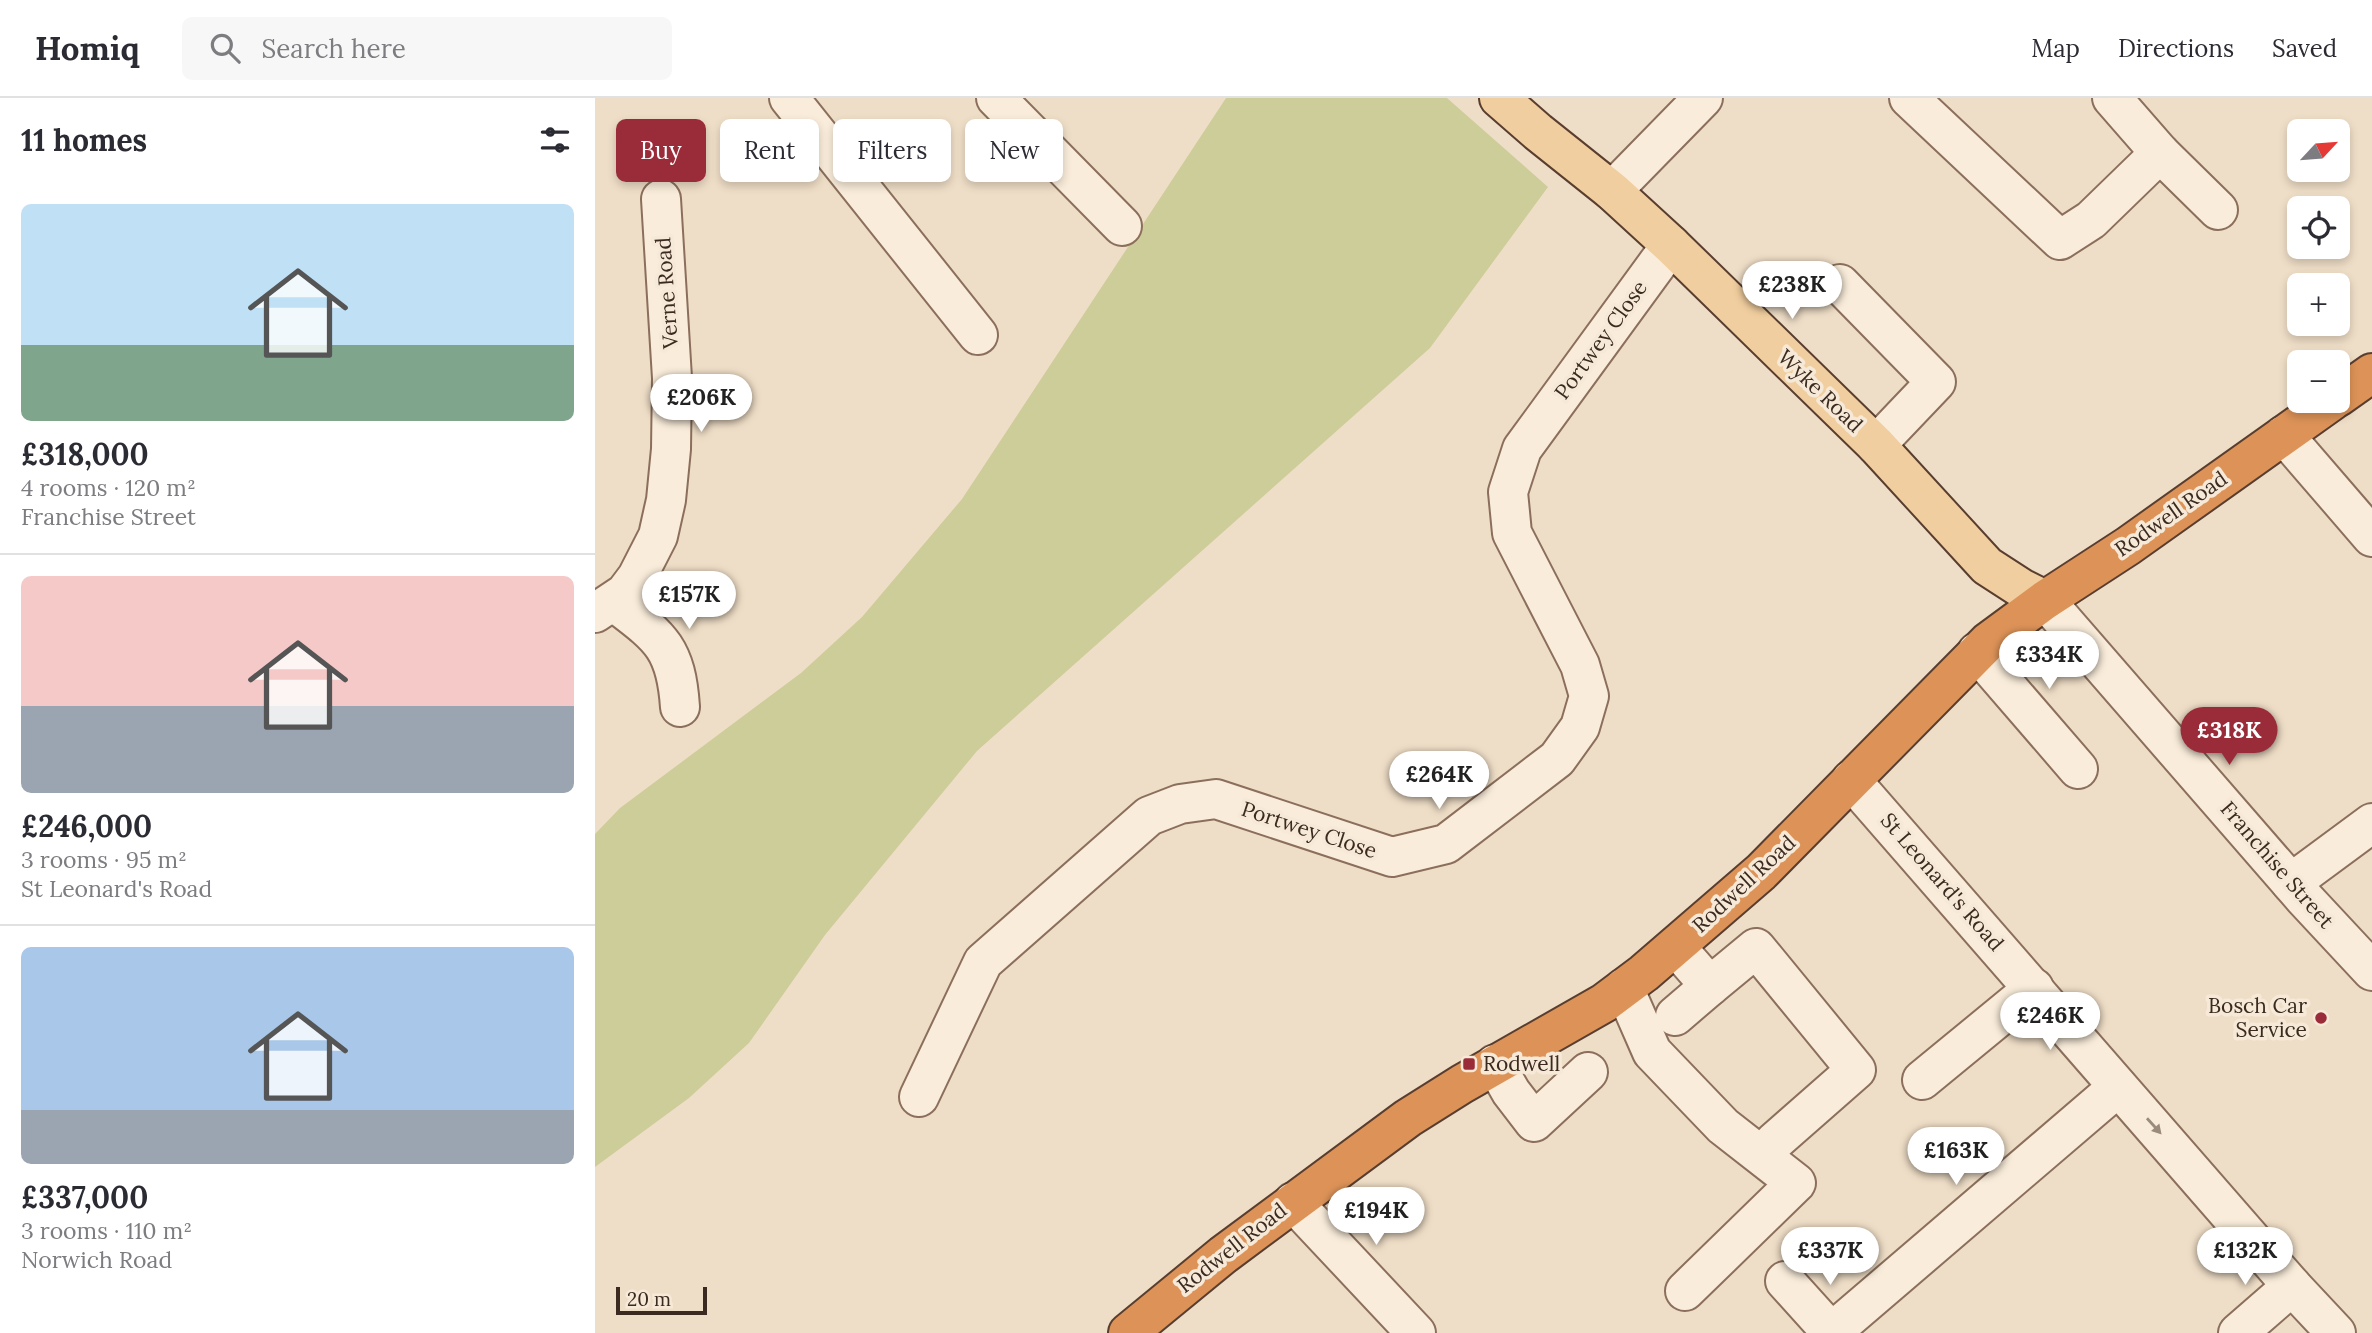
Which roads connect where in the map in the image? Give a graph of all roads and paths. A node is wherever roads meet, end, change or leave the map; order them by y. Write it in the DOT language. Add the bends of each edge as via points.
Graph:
graph roads {
  1 [pos="789,98"];
  2 [pos="996,98"];
  3 [pos="1499,98"];
  4 [pos="1703,98"];
  5 [pos="2112,98"];
  6 [pos="1920,101"];
  7 [pos="2160,153"];
  8 [pos="1612,191"];
  9 [pos="2218,210"];
  10 [pos="671,218"];
  11 [pos="1122,226"];
  12 [pos="1671,245"];
  13 [pos="1840,284"];
  14 [pos="978,335"];
  15 [pos="2372,373"];
  16 [pos="2350,389"];
  17 [pos="2315,413"];
  18 [pos="2284,435"];
  19 [pos="1876,445"];
  20 [pos="2372,537"];
  21 [pos="2045,600"];
  22 [pos="605,608"];
  23 [pos="1977,652"];
  24 [pos="680,707"];
  25 [pos="2078,769"];
  26 [pos="1851,780"];
  27 [pos="2372,823"];
  28 [pos="2291,883"];
  29 [pos="1676,947"];
  30 [pos="2372,971"];
  31 [pos="1710,986"];
  32 [pos="1624,988"];
  33 [pos="2034,988"];
  34 [pos="1675,1016"];
  35 [pos="1495,1065"];
  36 [pos="1588,1072"];
  37 [pos="1921,1080"];
  38 [pos="2118,1087"];
  39 [pos="919,1097"];
  40 [pos="1774,1142"];
  41 [pos="1293,1202"];
  42 [pos="1785,1281"];
  43 [pos="2292,1286"];
  44 [pos="1685,1291"];
  45 [pos="1129,1333"];
  46 [pos="1416,1333"];
  47 [pos="1832,1333"];
  48 [pos="2238,1333"];
  49 [pos="2336,1333"];
  1 -- 14 [label="street"];
  2 -- 11 [label="street"];
  3 -- 8 [label="main road, Wyke Road"];
  4 -- 8 [label="street"];
  5 -- 7 [label="street"];
  6 -- 7 [label="street" via="2060,240 2091,220"];
  7 -- 9 [label="street"];
  8 -- 12 [label="main road, Wyke Road"];
  10 -- 22 [label="street, Verne Road" via="671,449 666,500 649,557 625,593"];
  12 -- 19 [label="main road, Wyke Road"];
  12 -- 39 [label="street, Portwey Close" via="1522,449 1508,492 1512,533 1580,664 1589,696 1580,727 1557,759 1446,844 1392,857 1216,799 1180,804 1149,816 983,962"];
  13 -- 19 [label="street" via="1936,383"];
  15 -- 16 [label="highway"];
  17 -- 18 [label="highway, Rodwell Road"];
  18 -- 20 [label="street"];
  18 -- 21 [label="highway, Rodwell Road"];
  19 -- 21 [label="main road, Wyke Road" via="1987,566"];
  21 -- 23 [label="highway, Rodwell Road"];
  21 -- 28 [label="street, Franchise Street"];
  22 -- 24 [label="street" via="653,631 678,679"];
  23 -- 25 [label="street"];
  23 -- 26 [label="highway, Rodwell Road"];
  26 -- 29 [label="highway, Rodwell Road" via="1761,872"];
  26 -- 33 [label="street, St Leonard's Road"];
  27 -- 28 [label="street"];
  28 -- 30 [label="street, Franchise Street"];
  29 -- 31 [label="street"];
  29 -- 32 [label="highway, Rodwell Road"];
  31 -- 34 [label="street"];
  31 -- 40 [label="street" via="1756,948 1856,1070"];
  32 -- 35 [label="highway, Rodwell Road"];
  32 -- 44 [label="street" via="1652,1052 1723,1126 1796,1183"];
  33 -- 37 [label="street"];
  33 -- 38 [label="street, St Leonard's Road"];
  35 -- 36 [label="street" via="1534,1122"];
  35 -- 41 [label="highway, Rodwell Road" via="1425,1107"];
  38 -- 43 [label="street, St Leonard's Road, one-way"];
  38 -- 47 [label="street"];
  41 -- 45 [label="highway, Rodwell Road"];
  41 -- 46 [label="street"];
  42 -- 47 [label="street"];
  43 -- 48 [label="street"];
  43 -- 49 [label="street, St Leonard's Road"];
}
